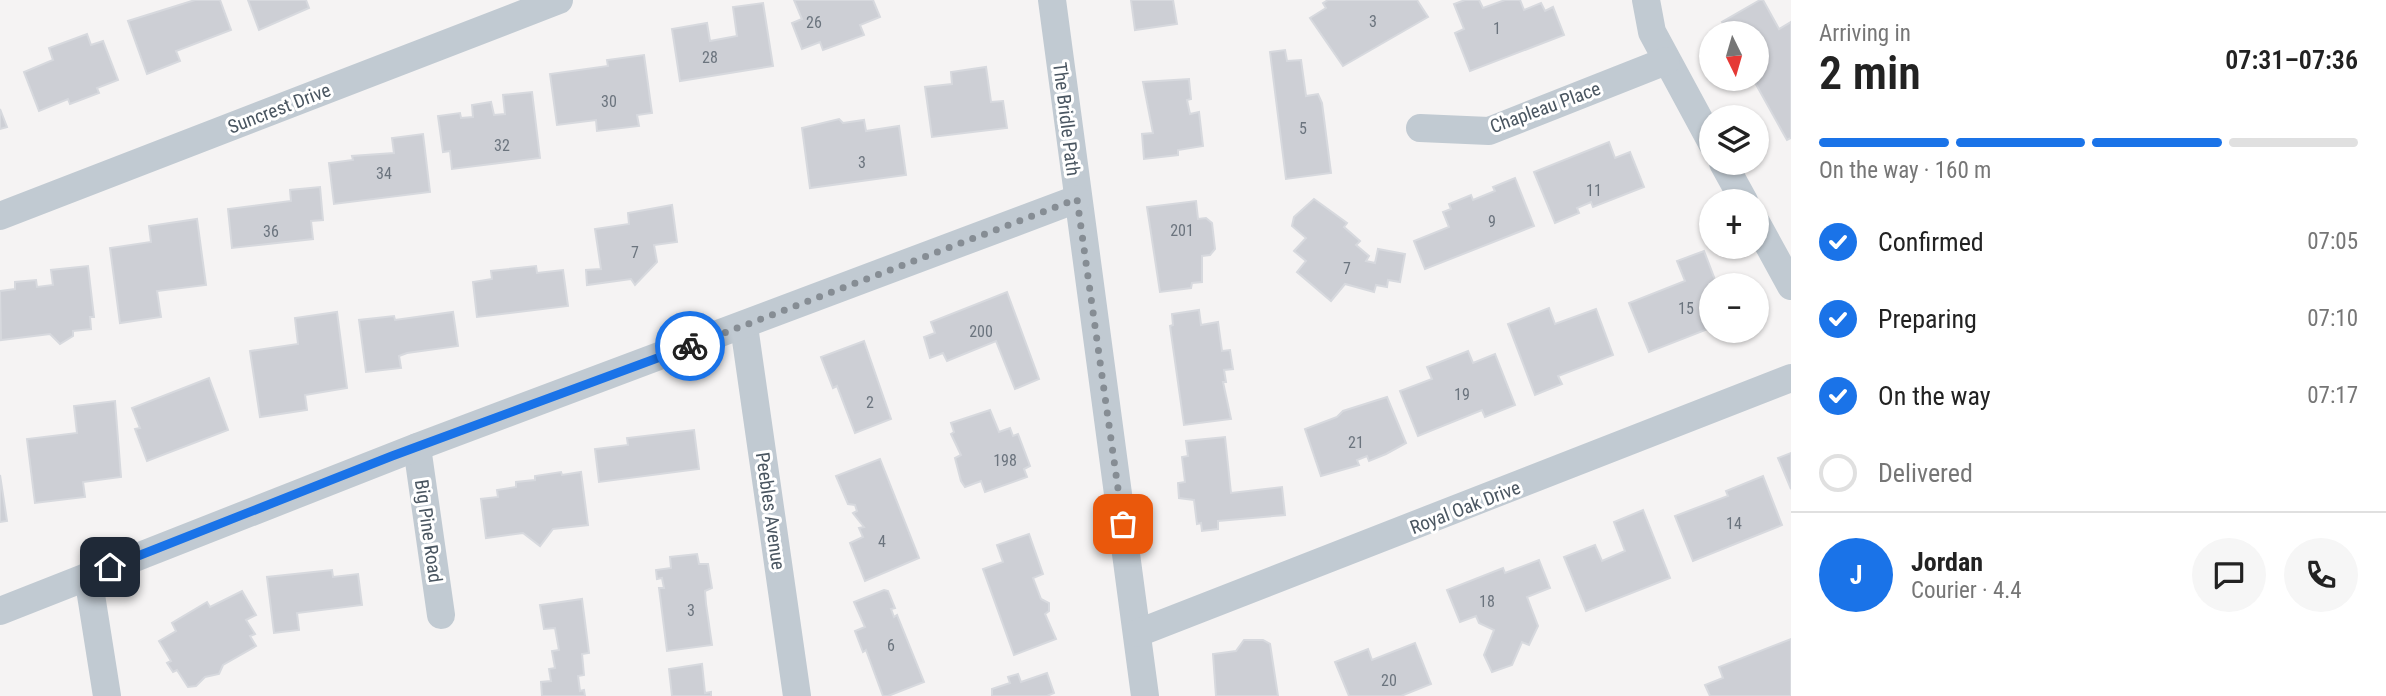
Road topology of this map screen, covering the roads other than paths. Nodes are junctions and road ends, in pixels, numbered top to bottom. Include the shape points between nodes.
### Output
1 (559, 0) edge
2 (1052, 0) edge
3 (1646, 0) edge
4 (1666, 61) junction
5 (1699, 120) edge
6 (1420, 128) dead end
7 (1077, 199) junction
8 (0, 216) edge
9 (1769, 247) edge
10 (1791, 286) edge
11 (744, 326) junction
12 (1791, 378) edge
13 (416, 447) junction
14 (88, 576) junction
15 (0, 611) edge
16 (441, 615) dead end
17 (1138, 633) junction
18 (107, 696) edge
19 (797, 696) edge
20 (1145, 696) edge

1 - 8 street, Suncrest Drive
2 - 7 street, The Bridle Path
3 - 4 street via 1652,32
4 - 5 street
4 - 6 street, Chapleau Place via 1489,131
7 - 11 street
7 - 17 street, The Bridle Path
9 - 10 street
11 - 13 street
11 - 19 street, Peebles Avenue
12 - 17 street, Royal Oak Drive
13 - 14 street
13 - 16 street, Big Pine Road
14 - 15 street
14 - 18 street
17 - 20 street, The Bridle Path

